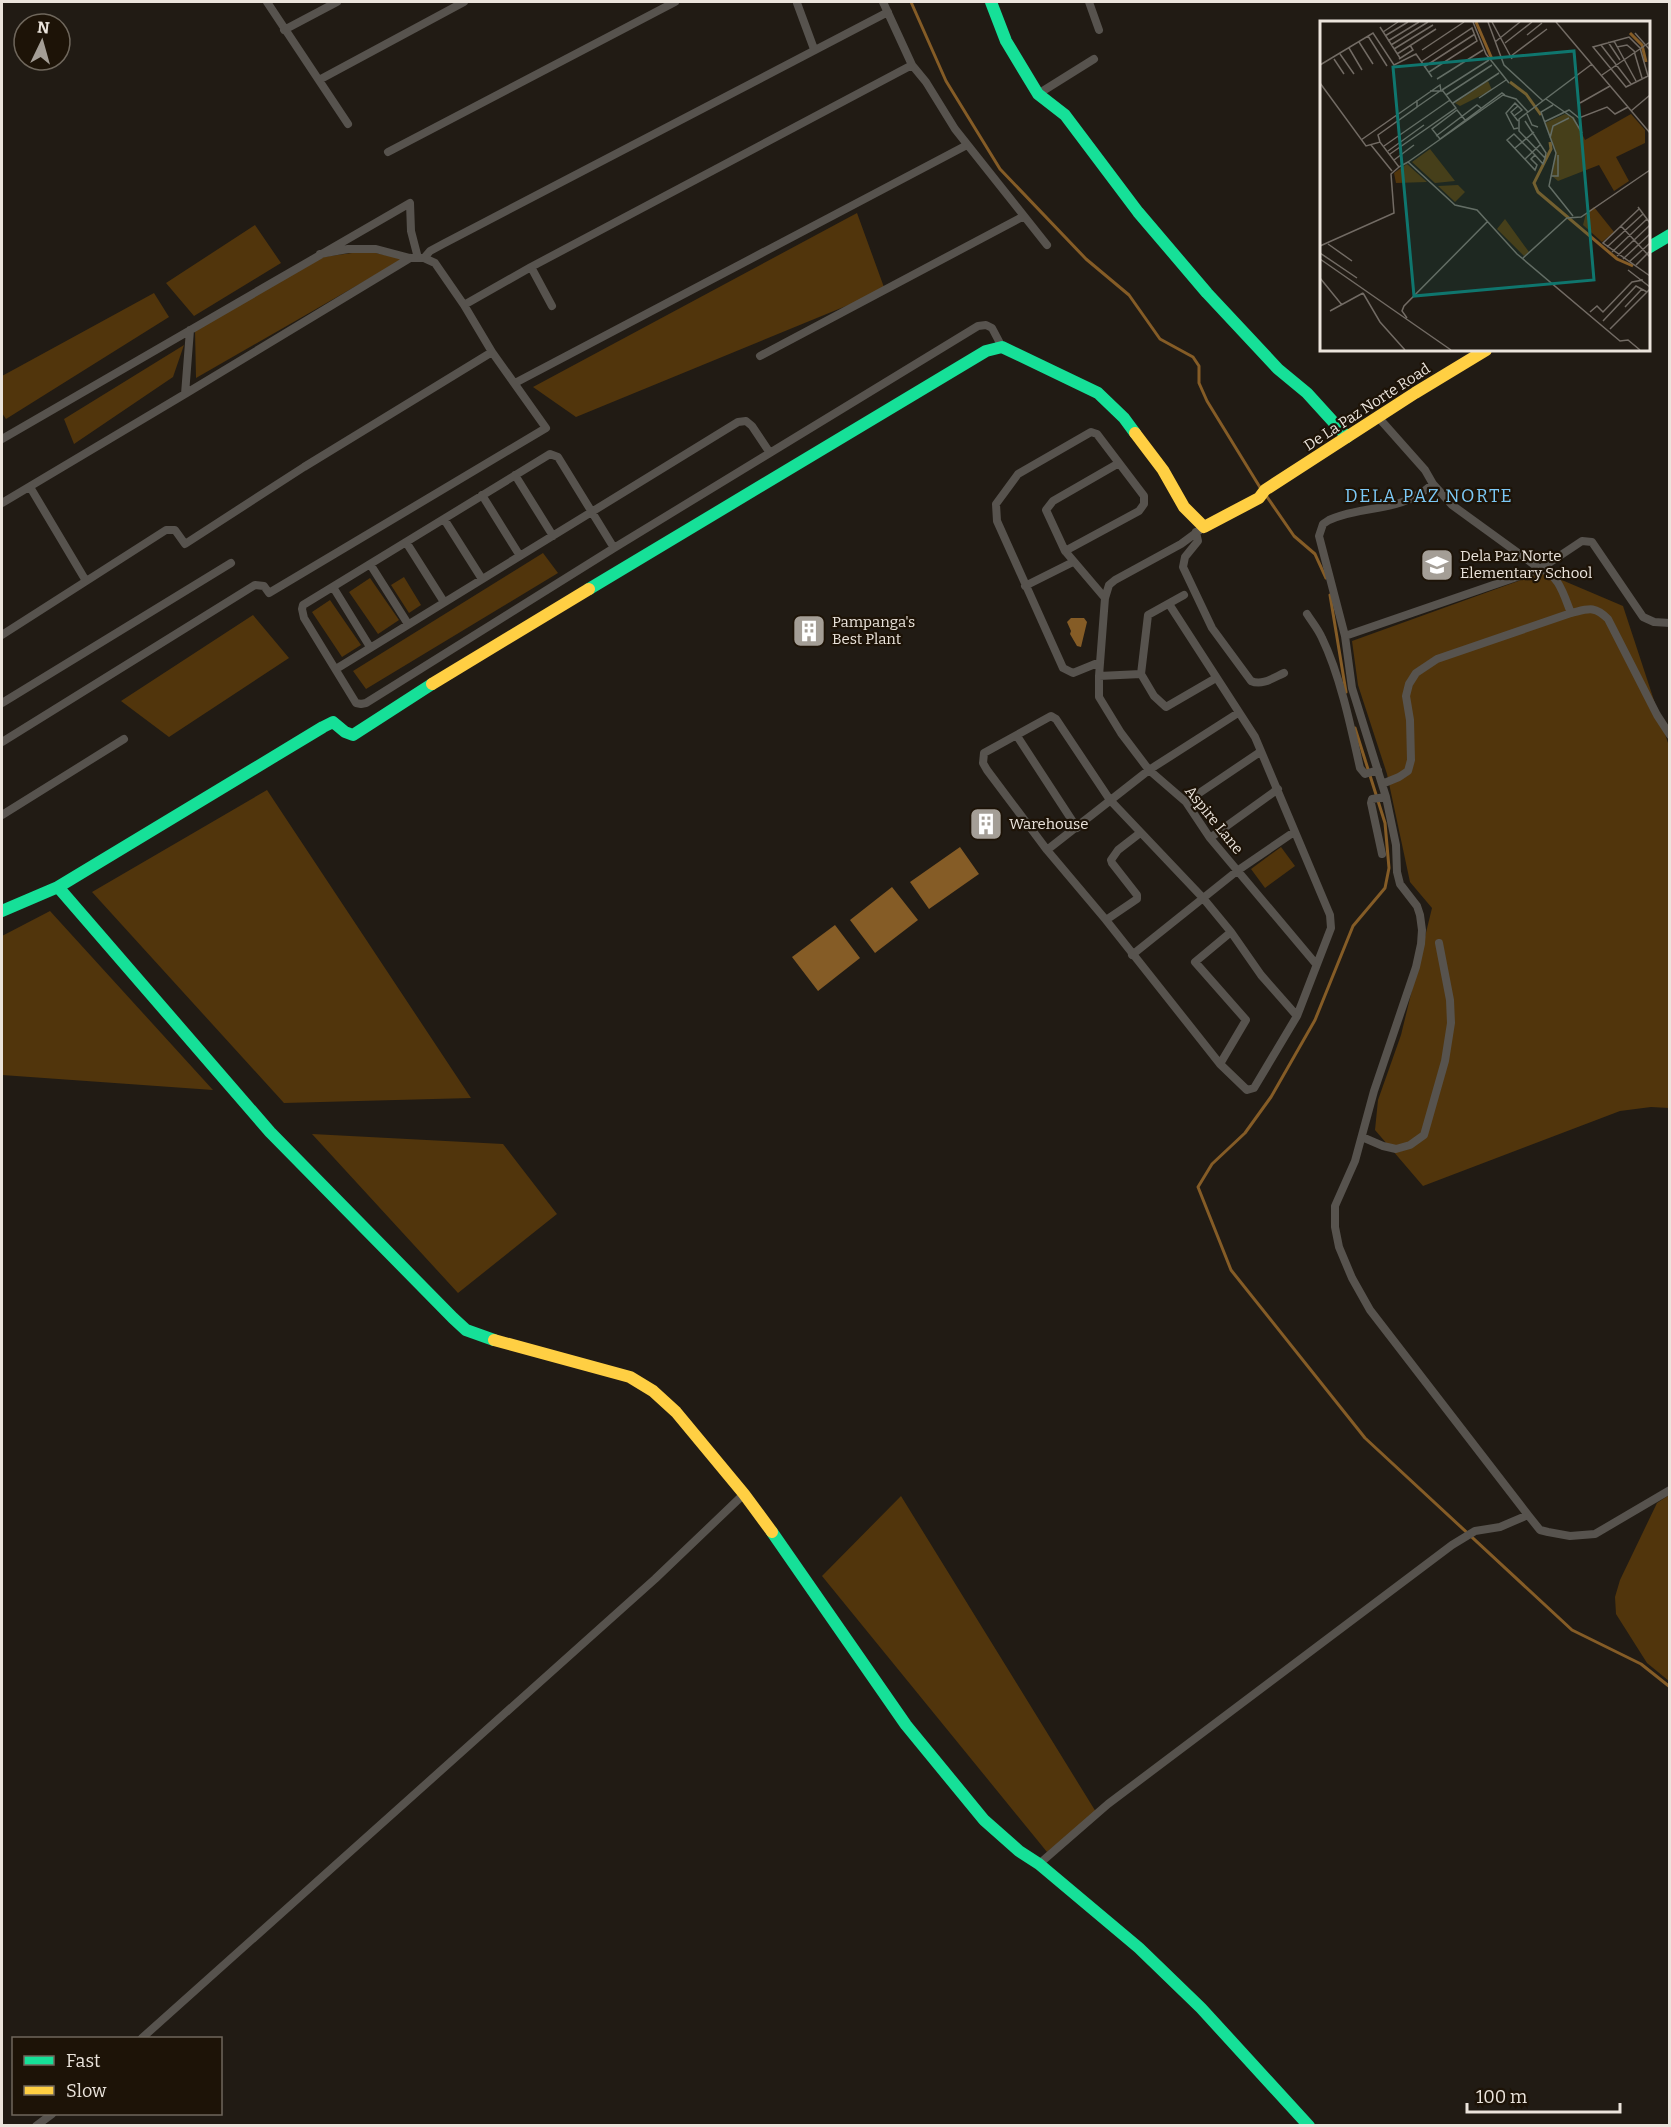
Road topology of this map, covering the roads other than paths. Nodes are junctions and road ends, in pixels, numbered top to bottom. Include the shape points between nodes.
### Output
1 (267, 2) edge
2 (337, 2) edge
3 (464, 2) edge
4 (675, 2) edge
5 (883, 2) edge
6 (991, 2) edge
7 (1089, 2) edge
8 (797, 3) edge
9 (888, 12) junction
10 (284, 30) junction
11 (1099, 30) dead end
12 (814, 49) junction
13 (1094, 59) dead end
14 (912, 65) junction
15 (319, 80) junction
16 (1038, 94) junction
17 (348, 124) dead end
18 (967, 145) junction
19 (388, 152) dead end
20 (1024, 216) junction
21 (1670, 235) edge
22 (1047, 245) dead end
23 (1650, 247) edge
24 (320, 254) junction
25 (417, 258) junction
26 (531, 267) junction
27 (464, 305) junction
28 (552, 306) dead end
29 (190, 330) junction
30 (1002, 347) junction
31 (1484, 351) edge
32 (492, 352) junction
33 (760, 356) dead end
34 (515, 383) junction
35 (185, 394) junction
36 (1378, 417) junction
37 (1347, 437) junction
38 (2, 439) edge
39 (770, 453) junction
40 (1119, 463) junction
41 (515, 475) junction
42 (1433, 484) junction
43 (30, 487) junction
44 (482, 495) junction
45 (2, 504) edge
46 (591, 512) junction
47 (444, 519) junction
48 (1200, 530) junction
49 (553, 536) junction
50 (406, 542) junction
51 (614, 548) junction
52 (1065, 551) junction
53 (520, 556) junction
54 (1073, 562) junction
55 (231, 563) dead end
56 (370, 564) junction
57 (1540, 569) junction
58 (482, 579) junction
59 (86, 581) junction
60 (1025, 586) junction
61 (333, 587) junction
62 (1184, 595) dead end
63 (1105, 598) junction
64 (444, 602) junction
65 (1169, 604) junction
66 (1571, 613) junction
67 (1307, 614) dead end
68 (1670, 623) edge
69 (408, 624) junction
70 (2, 635) edge
71 (1345, 636) junction
72 (370, 647) junction
73 (1100, 662) junction
74 (336, 669) junction
75 (1284, 673) dead end
76 (1141, 674) junction
77 (1098, 676) junction
78 (1216, 678) junction
79 (2, 703) edge
80 (1238, 713) junction
81 (1670, 735) edge
82 (1017, 736) junction
83 (124, 739) dead end
84 (2, 742) edge
85 (1260, 752) junction
86 (1149, 770) junction
87 (1372, 772) junction
88 (1382, 784) junction
89 (1278, 789) junction
90 (1381, 797) junction
91 (1110, 800) junction
92 (1186, 802) junction
93 (2, 815) edge
94 (1077, 828) junction
95 (1294, 832) junction
96 (1140, 833) junction
97 (1385, 833) junction
98 (1210, 838) junction
99 (1047, 850) junction
100 (1382, 854) dead end
101 (1237, 871) junction
102 (58, 886) junction
103 (1203, 898) junction
104 (2, 911) edge
105 (1106, 920) junction
106 (1231, 932) junction
107 (1439, 943) dead end
108 (1132, 955) junction
109 (1316, 964) junction
110 (1297, 1016) junction
111 (1220, 1064) junction
112 (1362, 1137) junction
113 (1670, 1490) edge
114 (744, 1494) junction
115 (1528, 1515) junction
116 (1038, 1864) junction
117 (143, 2037) edge
118 (51, 2115) edge
119 (36, 2126) edge
120 (1309, 2126) edge

1 - 10 street
2 - 10 street
3 - 15 street
4 - 19 street
5 - 9 street
6 - 16 street via 1006,41
7 - 11 street
8 - 12 street
9 - 12 street
9 - 14 street
10 - 15 street
12 - 25 street
13 - 16 street
14 - 18 street
14 - 26 street
15 - 17 street
16 - 37 street via 1065,115 1138,212 1207,293
18 - 20 street
18 - 34 street
20 - 22 street
20 - 33 street
21 - 23 street
24 - 25 street via 376,249
24 - 25 street via 410,203
24 - 29 street
25 - 27 street via 435,263
25 - 35 street
26 - 27 street
26 - 28 street
27 - 32 street
29 - 35 street
29 - 38 street
30 - 39 street via 992,328 978,326
30 - 48 street via 1098,393 1124,418 1163,470
30 - 102 street via 986,351 753,490 353,735 333,722 323,727
31 - 36 street, De La Paz Norte Road
32 - 34 street
32 - 59 street via 185,544 169,529
34 - 84 street via 546,428 269,593 264,586 255,585
35 - 43 street
36 - 37 street, De La Paz Norte Road
36 - 42 street
37 - 48 street, De La Paz Norte Road
39 - 46 street via 752,426 746,421 738,422
39 - 51 street
40 - 52 street via 1053,501 1046,510
40 - 52 street via 1144,496 1144,504 1139,511
40 - 60 street via 1097,434 1090,432 1018,474 996,504 997,521
41 - 44 street
41 - 46 street via 550,454 558,457
41 - 49 street
42 - 57 street via 1452,505
42 - 71 street via 1401,504 1335,518 1323,525 1319,536
43 - 45 street
43 - 59 street
44 - 47 street
44 - 53 street
46 - 49 street
46 - 51 street
47 - 50 street
47 - 58 street
48 - 63 street via 1115,580
48 - 75 street via 1183,567 1212,628 1251,681 1263,682
49 - 53 street
50 - 56 street
50 - 64 street
51 - 74 street via 366,703 356,703
52 - 54 street
53 - 58 street
54 - 60 street
54 - 63 street
55 - 79 street
56 - 61 street
56 - 69 street
57 - 66 street via 1555,579
57 - 68 street via 1582,541 1592,542 1643,617
57 - 71 street
58 - 64 street
59 - 70 street
60 - 73 street via 1063,668 1073,673
61 - 72 street
61 - 74 street via 302,609
62 - 65 street
63 - 73 street, Aspire Lane
64 - 69 street
65 - 76 street via 1148,615
65 - 78 street
66 - 81 street via 1591,608 1608,619
66 - 88 street via 1437,659 1416,673 1406,696 1410,720 1408,771
67 - 87 street via 1322,638 1346,706 1360,768
69 - 72 street
71 - 87 street via 1352,688
72 - 74 street
73 - 77 street, Aspire Lane
76 - 77 street
76 - 78 street via 1166,707
77 - 86 street, Aspire Lane via 1099,697
78 - 80 street
80 - 85 street via 1255,736
80 - 86 street
82 - 91 street via 1051,716 1056,719
82 - 94 street
82 - 99 street via 984,753 983,763
83 - 93 street
85 - 89 street
85 - 92 street
86 - 91 street
86 - 92 street, Aspire Lane
87 - 88 street
88 - 90 street
89 - 95 street
89 - 98 street
90 - 97 street
90 - 97 street via 1372,799 1371,806
91 - 94 street
91 - 96 street
92 - 98 street, Aspire Lane
94 - 99 street
95 - 101 street
95 - 109 street via 1330,915
96 - 103 street
96 - 105 street via 1111,860 1137,899
97 - 100 street
97 - 112 street via 1400,884 1420,915 1421,944
98 - 101 street, Aspire Lane
99 - 105 street
101 - 103 street
101 - 109 street, Aspire Lane
102 - 104 street
102 - 114 street via 270,1132 466,1330 630,1377 676,1412
103 - 106 street
103 - 108 street
105 - 108 street
106 - 110 street
106 - 111 street via 1195,962 1246,1020
107 - 112 street via 1451,1023 1445,1061 1424,1135 1417,1142 1396,1149
108 - 111 street
109 - 110 street
110 - 111 street via 1251,1090 1241,1086
112 - 115 street via 1335,1206 1339,1247 1352,1278 1370,1310
113 - 115 street via 1595,1534 1570,1536 1540,1530
114 - 116 street via 906,1725 984,1820
114 - 117 street via 655,1579
115 - 116 street via 1500,1527 1475,1531 1452,1545 1108,1804
116 - 120 street via 1139,1948 1201,2008
118 - 119 street

